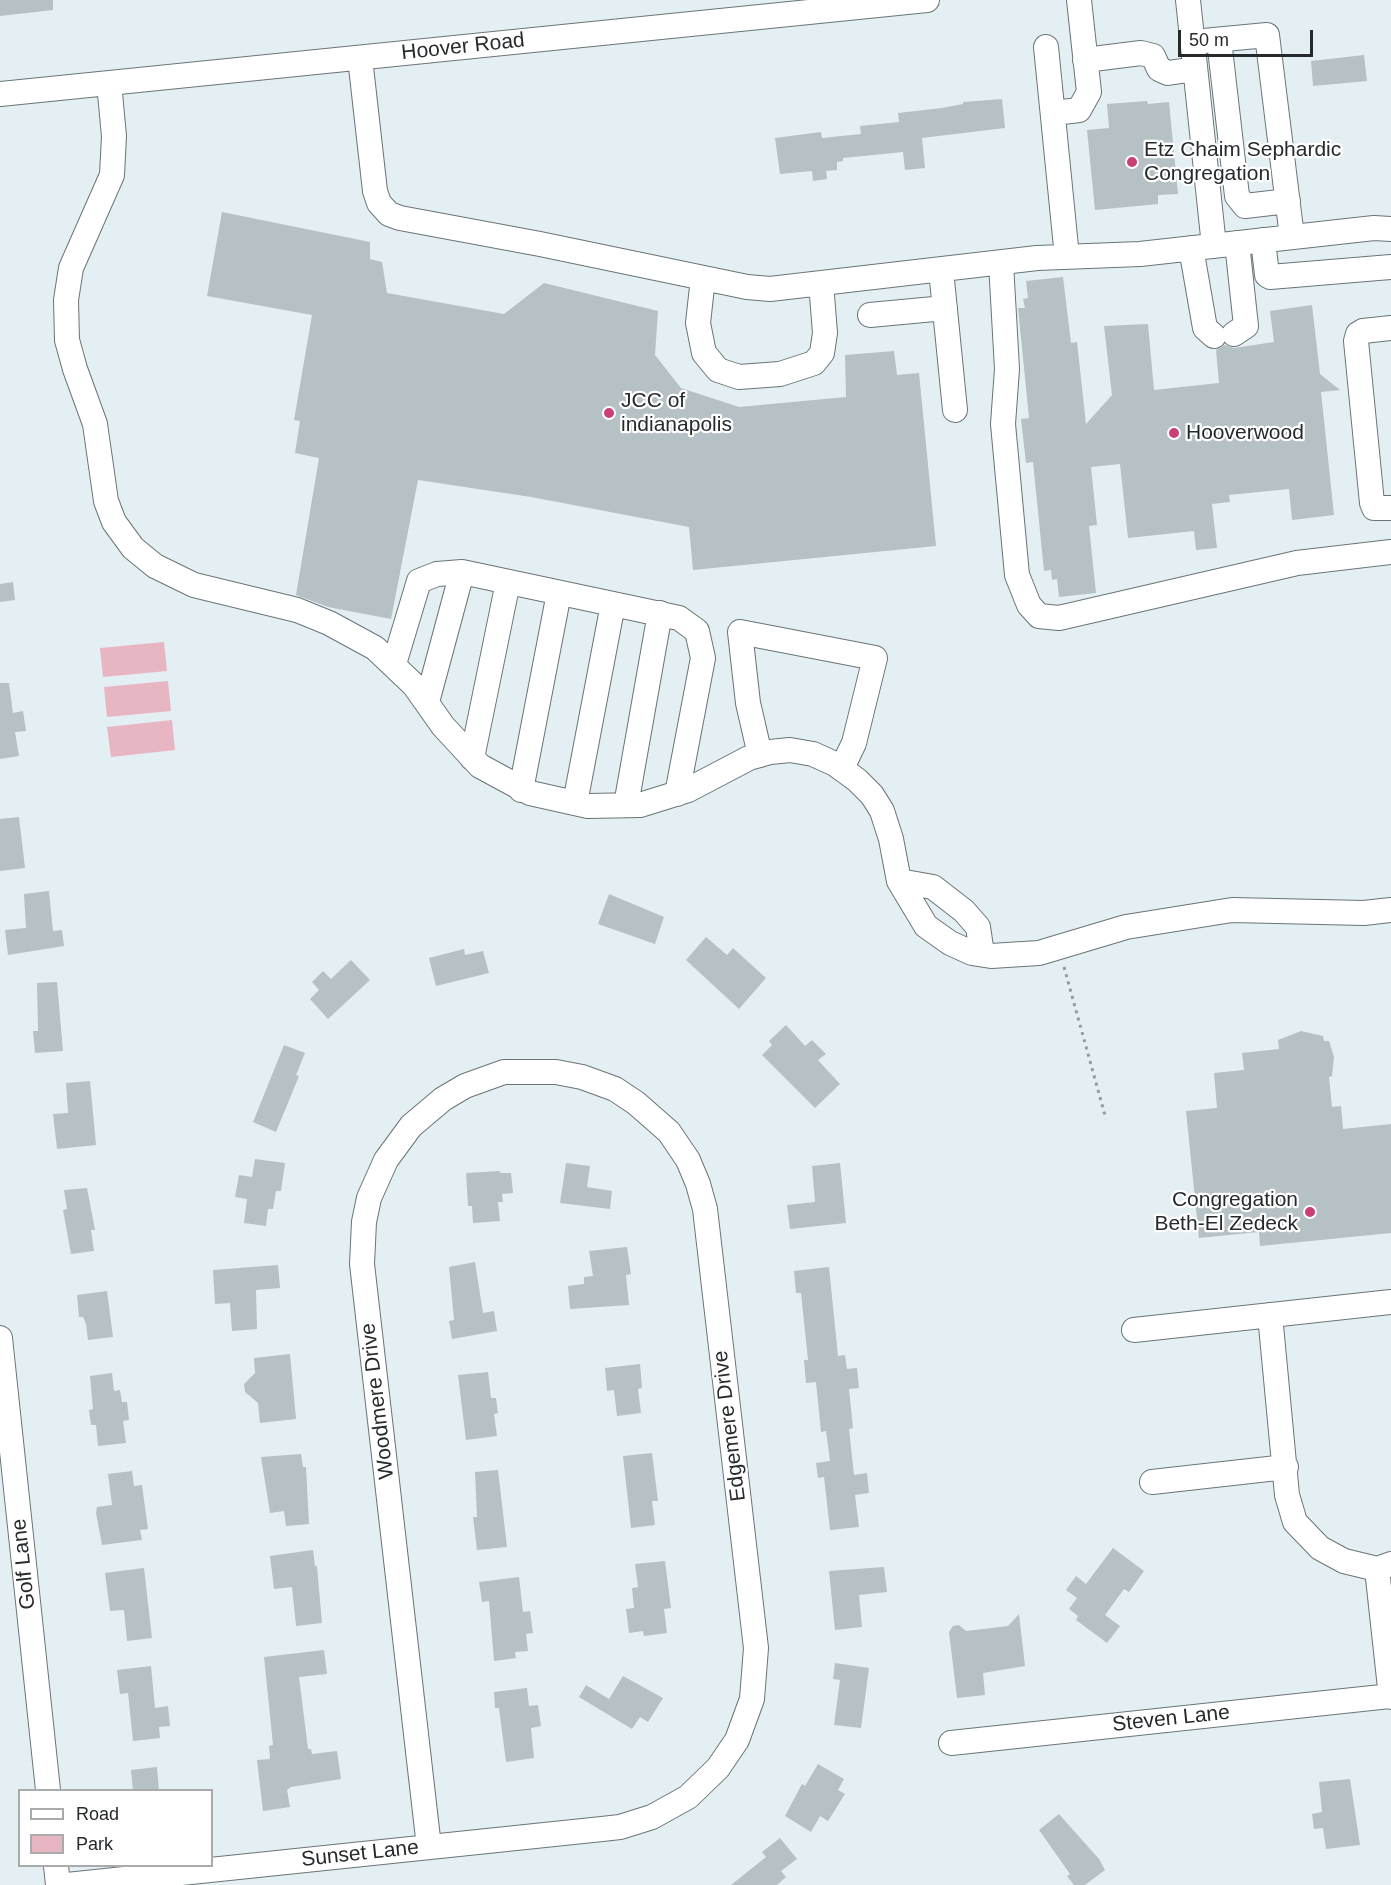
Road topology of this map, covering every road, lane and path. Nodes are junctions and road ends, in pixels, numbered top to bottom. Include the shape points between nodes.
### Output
1 (927, 0) edge
2 (1079, 0) edge
3 (1188, 0) edge
4 (1219, 40) junction
5 (1193, 42) junction
6 (1046, 47) dead end
7 (360, 58) junction
8 (1085, 60) junction
9 (1196, 69) junction
10 (109, 83) junction
11 (0, 94) edge
12 (1054, 113) junction
13 (1288, 201) junction
14 (1391, 229) edge
15 (1292, 237) junction
16 (1263, 240) junction
17 (1214, 246) junction
18 (1067, 257) junction
19 (1001, 263) junction
20 (1391, 267) edge
21 (941, 270) junction
22 (703, 278) junction
23 (821, 283) junction
24 (945, 308) junction
25 (870, 315) dead end
26 (1391, 328) edge
27 (955, 410) dead end
28 (1391, 508) edge
29 (1391, 552) edge
30 (462, 572) junction
31 (508, 582) junction
32 (560, 593) junction
33 (613, 604) junction
34 (660, 613) junction
35 (394, 664) junction
36 (427, 702) junction
37 (760, 755) junction
38 (472, 758) junction
39 (842, 768) junction
40 (521, 789) junction
41 (677, 794) junction
42 (575, 803) junction
43 (626, 805) junction
44 (899, 881) junction
45 (1391, 910) edge
46 (1058, 948) junction
47 (982, 954) junction
48 (556, 1072) joint
49 (1106, 1119) dead end
50 (1391, 1302) edge
51 (1269, 1315) junction
52 (1134, 1330) dead end
53 (0, 1338) edge
54 (1286, 1467) junction
55 (1152, 1482) dead end
56 (1384, 1566) edge
57 (1391, 1696) edge
58 (951, 1743) dead end
59 (48, 1789) edge
60 (652, 1817) joint
61 (429, 1848) junction
62 (56, 1867) edge
63 (279, 1874) edge
64 (58, 1885) edge
65 (67, 1885) edge

1 - 7 street, Hoover Road
2 - 8 street
3 - 5 street
4 - 5 street
4 - 13 street via 1237,196 1245,206
4 - 13 street via 1267,35
5 - 9 street
6 - 12 street
7 - 10 street, Hoover Road
7 - 22 street via 379,203 389,214
8 - 9 street via 1141,53 1153,56 1159,69 1168,73
8 - 12 street via 1089,92 1086,99 1079,110
9 - 17 street
10 - 11 street, Hoover Road
10 - 35 street via 114,136 112,175 76,252 67,284 65,316 75,369 95,424 106,501 114,522 133,548 174,578 297,610 355,636
12 - 18 street
13 - 15 street
14 - 15 street
15 - 16 street
16 - 17 street
16 - 20 street via 1270,277
17 - 17 street via 1246,326 1224,335 1205,328
17 - 18 street
18 - 19 street
19 - 21 street
19 - 29 street via 1007,369 1003,424 1017,575 1029,605 1040,616 1059,618 1297,563
21 - 23 street
21 - 24 street
22 - 23 street via 770,289
22 - 23 street via 698,314 704,353 718,370 739,377 780,374 814,363 822,353 825,333
24 - 25 street
24 - 27 street
26 - 28 street via 1363,332 1356,341 1372,503 1374,508
30 - 31 street
30 - 35 street via 437,574 418,581
30 - 36 street
31 - 32 street
31 - 38 street
32 - 33 street
32 - 40 street
33 - 34 street
33 - 42 street
34 - 41 street via 679,618 697,631 703,657
34 - 43 street
35 - 36 street
36 - 38 street via 442,726
37 - 39 street via 790,750 813,754
37 - 39 street via 748,703 740,632 875,658 854,743
37 - 41 street
38 - 40 street
39 - 44 street via 872,795 882,812
40 - 42 street
41 - 43 street
42 - 43 street
44 - 47 street via 926,926 950,943
44 - 47 street via 933,887 964,911 978,927
45 - 46 street via 1364,913 1232,909 1126,927
46 - 47 street via 1015,955
46 - 49 path
48 - 60 street, Edgemere Drive via 615,1089 657,1119 688,1160 705,1209 757,1665 752,1699 737,1740 718,1768 688,1797
48 - 61 street, Woodmere Drive via 504,1072 443,1099 411,1126 386,1160 363,1222 362,1264
50 - 51 street
51 - 52 street
51 - 54 street
53 - 59 street, Golf Lane
54 - 55 street
54 - 56 street via 1287,1495 1295,1522 1320,1548 1344,1561
56 - 57 street via 1383,1636
57 - 58 street, Steven Lane
60 - 61 street, Sunset Lane via 602,1829
61 - 63 street, Sunset Lane
62 - 64 street
63 - 65 street, Sunset Lane

